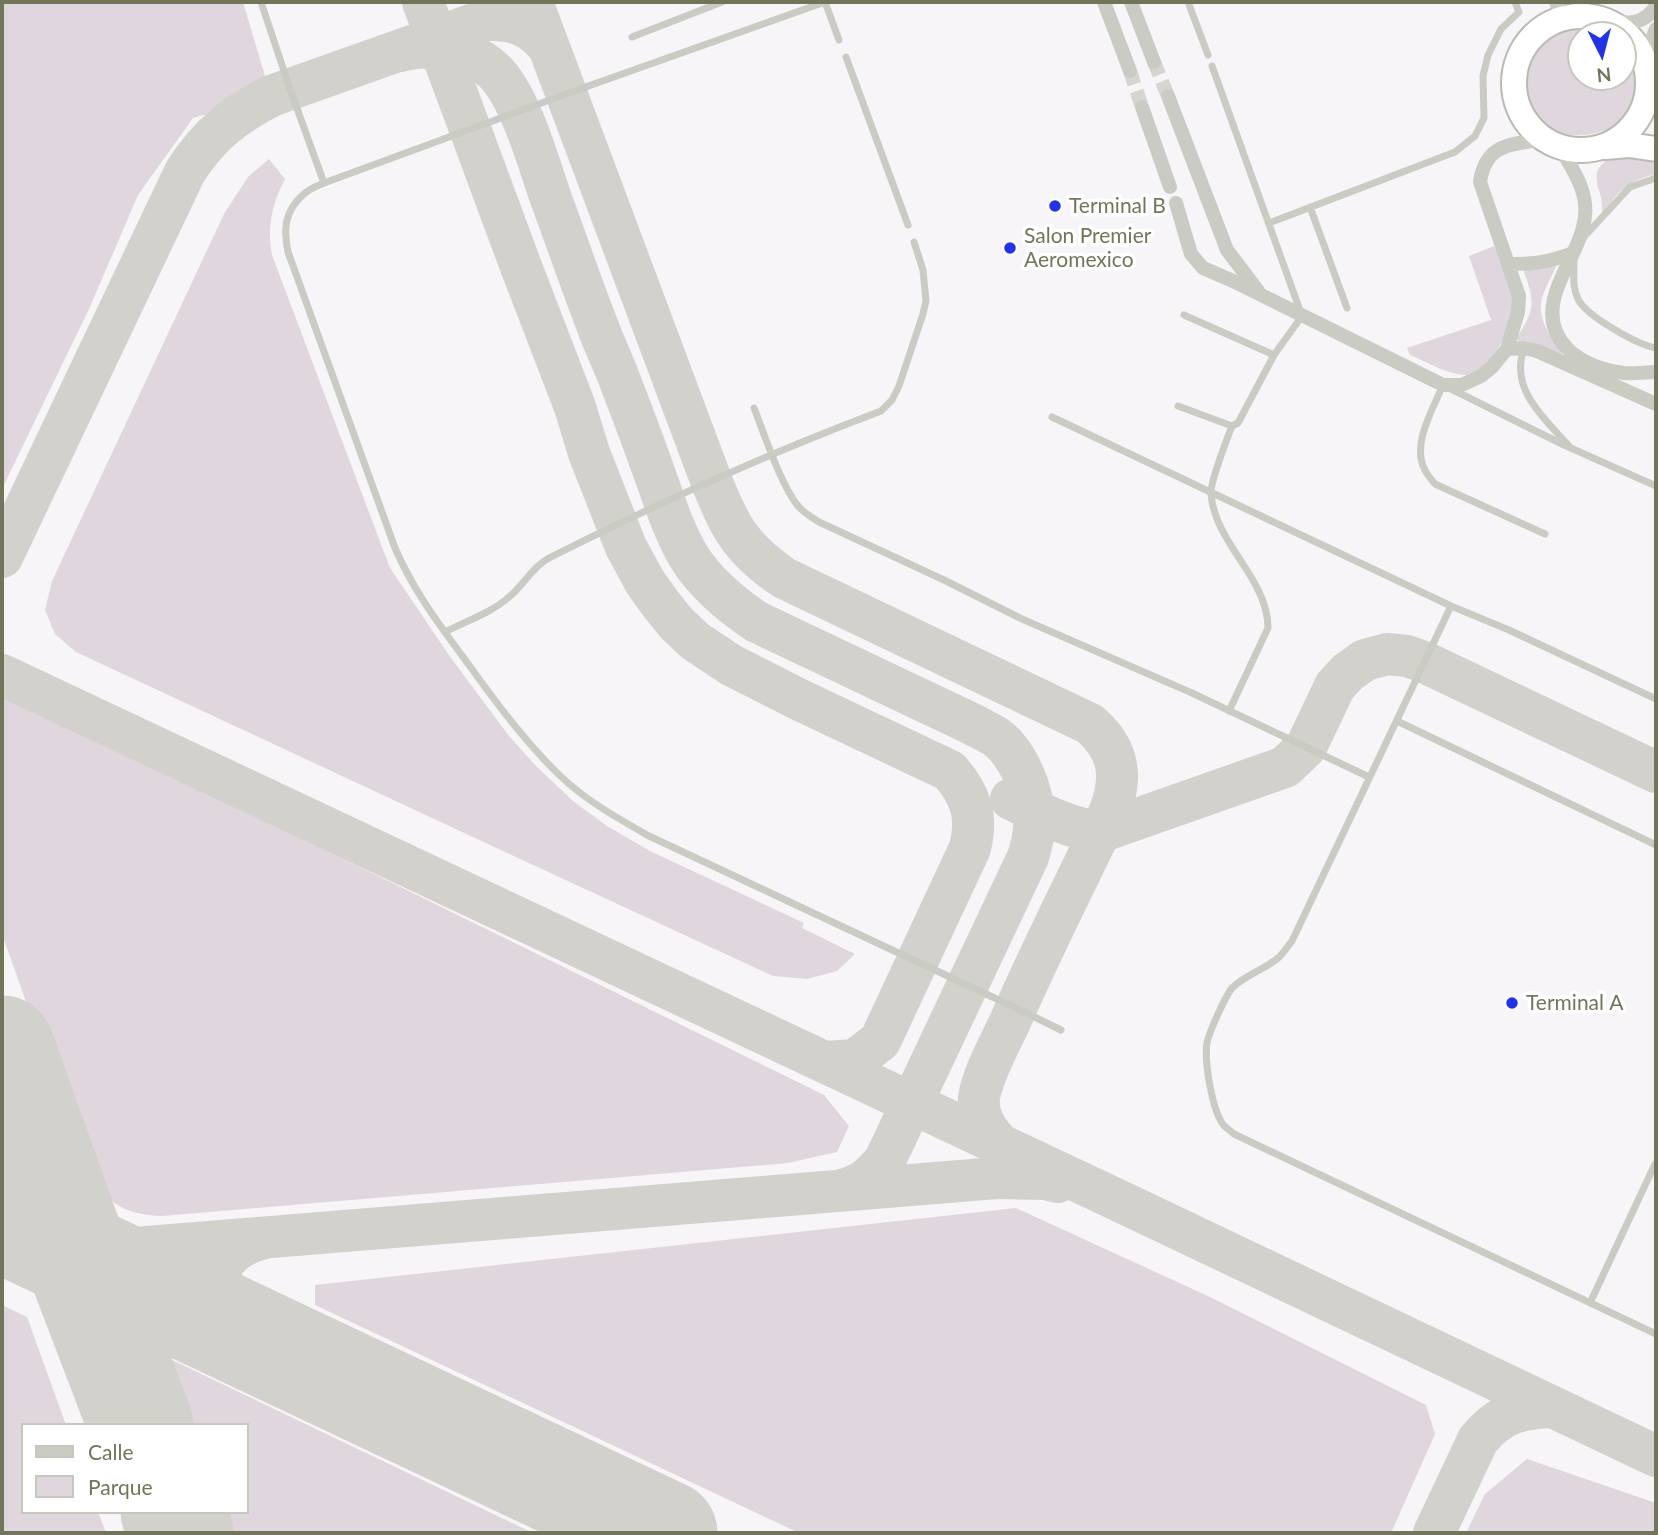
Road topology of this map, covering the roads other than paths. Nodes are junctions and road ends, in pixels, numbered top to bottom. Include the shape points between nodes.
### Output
1 (261, 2) edge
2 (722, 2) edge
3 (825, 2) edge
4 (1104, 2) edge
5 (1131, 2) edge
6 (1188, 2) edge
7 (1515, 2) edge
8 (1656, 6) edge
9 (1559, 10) edge
10 (1596, 18) junction
11 (1656, 29) edge
12 (632, 37) dead end
13 (839, 40) dead end
14 (1208, 55) dead end
15 (846, 57) dead end
16 (1644, 58) junction
17 (1154, 62) tunnel mouth
18 (1212, 66) dead end
19 (1130, 71) tunnel mouth
20 (1168, 96) tunnel mouth
21 (1652, 99) edge
22 (1142, 107) tunnel mouth
23 (1552, 143) junction
24 (1604, 146) junction
25 (1656, 149) edge
26 (1656, 178) edge
27 (324, 183) junction
28 (1170, 187) dead end
29 (1176, 203) dead end
30 (1310, 207) junction
31 (1269, 223) junction
32 (908, 225) dead end
33 (914, 242) dead end
34 (1576, 247) junction
35 (1509, 264) junction
36 (1261, 295) junction
37 (1347, 308) dead end
38 (1184, 315) dead end
39 (1302, 316) junction
40 (1524, 348) junction
41 (1656, 348) edge
42 (1507, 349) junction
43 (1274, 355) junction
44 (1595, 367) junction
45 (1656, 372) edge
46 (1611, 383) junction
47 (1443, 385) junction
48 (1656, 404) edge
49 (1178, 406) dead end
50 (754, 408) dead end
51 (1052, 417) dead end
52 (1232, 426) junction
53 (1573, 449) junction
54 (772, 453) junction
55 (1656, 486) edge
56 (1210, 492) junction
57 (1545, 534) dead end
58 (1451, 606) junction
59 (445, 632) junction
60 (1656, 699) edge
61 (1229, 710) junction
62 (1396, 721) junction
63 (1369, 777) junction
64 (1656, 845) edge
65 (1061, 1030) dead end
66 (1655, 1164) edge
67 (1590, 1303) junction
68 (1656, 1334) edge

1 - 27 lane
2 - 12 lane
3 - 13 lane
3 - 27 lane
4 - 19 street
5 - 17 street
6 - 14 lane
7 - 30 lane via 1519,12 1501,29 1488,55 1483,76 1484,118 1475,136 1455,152
8 - 10 street via 1635,22
9 - 10 highway
9 - 23 highway via 1530,40 1514,79 1519,110 1531,128
10 - 16 highway via 1625,32
11 - 16 street
15 - 32 lane
16 - 21 highway
18 - 31 lane
20 - 36 street via 1227,250
21 - 24 highway via 1633,126
22 - 28 street
23 - 24 highway via 1577,150
23 - 34 street via 1584,196 1585,215
23 - 35 street via 1502,147 1482,170 1480,182
24 - 25 highway
26 - 34 lane via 1630,187
27 - 59 lane via 305,192 294,204 286,220 288,252 395,548
29 - 36 street via 1191,254 1203,268
30 - 31 lane
30 - 37 lane
31 - 39 lane
33 - 54 lane via 926,301 892,400 881,411
34 - 35 street via 1550,262
34 - 41 lane via 1574,288 1579,301 1592,316
34 - 44 street via 1551,311 1562,343
35 - 42 street via 1520,304
36 - 39 street
38 - 43 lane
39 - 43 lane
39 - 47 street
40 - 42 street
40 - 46 street
40 - 53 lane via 1519,367 1532,404
42 - 47 street via 1481,376 1462,385
43 - 52 lane via 1241,419
44 - 45 street
44 - 46 street
46 - 48 street
47 - 53 lane
47 - 57 lane via 1421,438 1424,470 1435,484
49 - 52 lane
50 - 54 lane
51 - 56 lane
52 - 56 lane
53 - 55 lane
54 - 59 lane via 549,558 502,604
54 - 61 lane via 794,502 819,522 1022,619
56 - 58 lane
56 - 61 lane via 1217,521 1264,600 1268,615 1268,628
58 - 60 lane
58 - 62 lane
59 - 65 lane via 531,744 568,783 610,813
61 - 63 lane
62 - 63 lane
62 - 64 lane
63 - 67 lane via 1292,941 1279,958 1231,989 1224,1001 1206,1056 1218,1115 1234,1134
66 - 67 lane
67 - 68 lane

